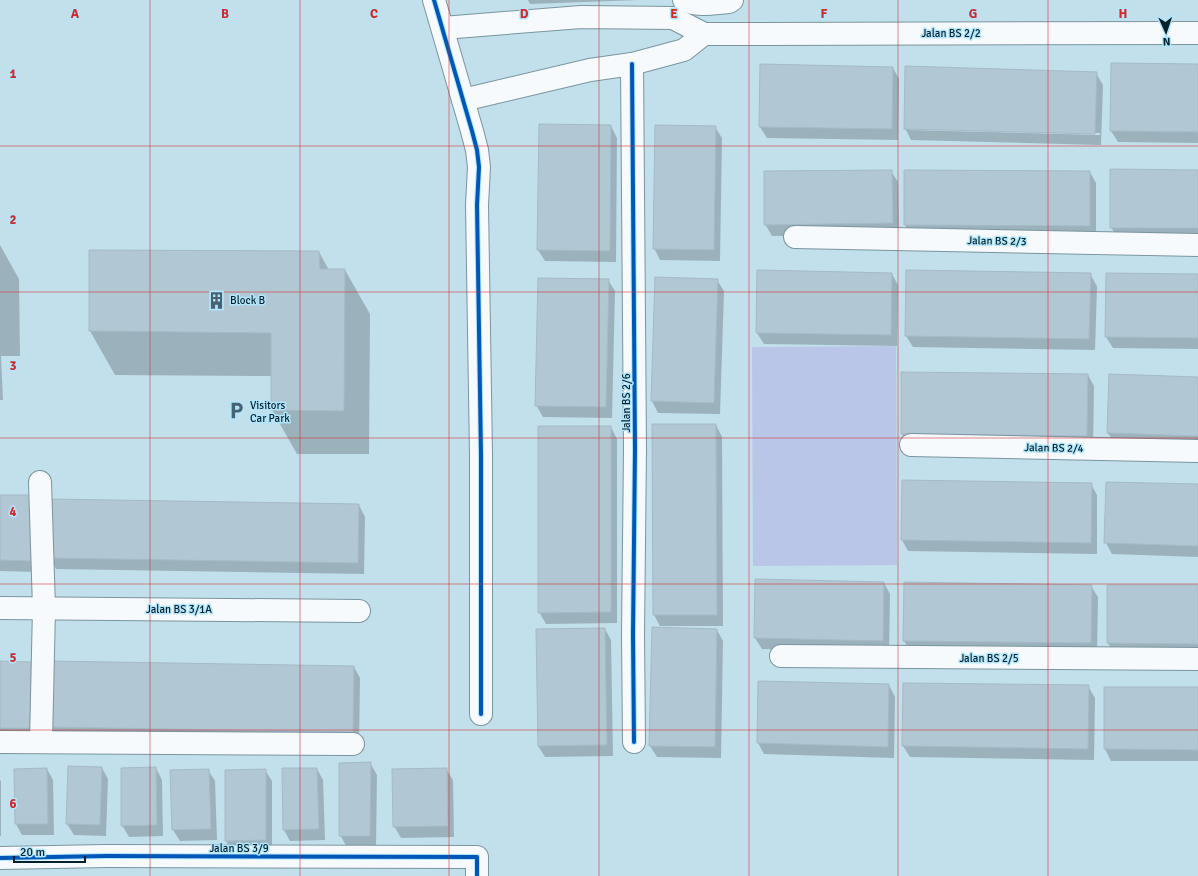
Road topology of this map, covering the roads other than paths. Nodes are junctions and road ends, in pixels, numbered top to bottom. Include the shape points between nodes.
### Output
1 (434, 0) edge
2 (684, 0) edge
3 (722, 2) edge
4 (443, 28) junction
5 (1198, 33) edge
6 (709, 34) junction
7 (632, 64) junction
8 (463, 100) junction
9 (795, 237) dead end
10 (1198, 244) edge
11 (911, 445) dead end
12 (1198, 451) edge
13 (40, 482) dead end
14 (0, 608) edge
15 (44, 608) junction
16 (359, 611) dead end
17 (781, 656) dead end
18 (1198, 659) edge
19 (481, 714) dead end
20 (0, 742) edge
21 (41, 742) junction
22 (634, 742) dead end
23 (353, 744) dead end
24 (0, 858) edge
25 (51, 867) edge
26 (477, 867) edge

1 - 4 street
2 - 3 street via 689,3
3 - 6 street
4 - 6 street via 581,17 673,18
4 - 8 street
5 - 6 street, Jalan BS 2/2
6 - 7 street via 684,50
7 - 8 street via 590,70
7 - 22 street, Jalan BS 2/6 via 636,449
8 - 19 street via 477,150 479,167 477,205 481,455
9 - 10 street, Jalan BS 2/3
11 - 12 street, Jalan BS 2/4
13 - 15 street
14 - 15 street, Jalan BS 3/1A
15 - 16 street, Jalan BS 3/1A
15 - 21 street
17 - 18 street, Jalan BS 2/5
20 - 21 street
21 - 23 street
24 - 25 street, Jalan BS 3/9
25 - 26 street, Jalan BS 3/9 via 106,856

